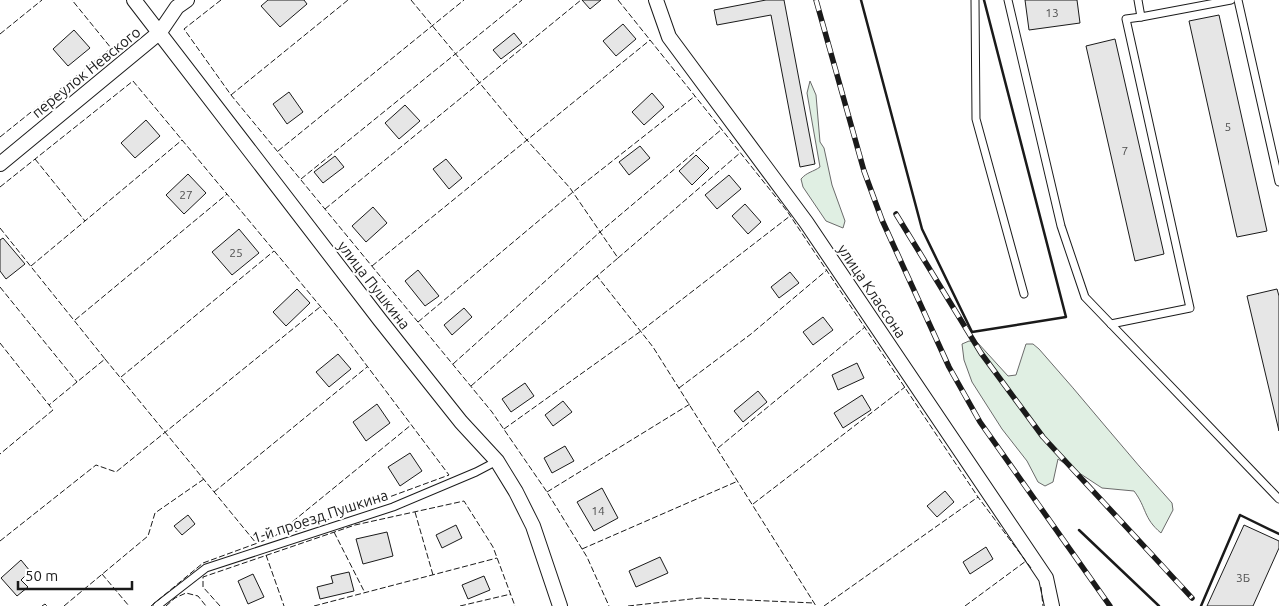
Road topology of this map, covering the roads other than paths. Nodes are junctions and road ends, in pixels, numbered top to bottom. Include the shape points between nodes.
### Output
1 (134, 0) edge
2 (186, 0) edge
3 (656, 0) edge
4 (975, 0) edge
5 (1008, 0) edge
6 (1138, 0) edge
7 (1232, 0) edge
8 (1238, 0) edge
9 (1141, 17) junction
10 (160, 32) junction
11 (0, 164) edge
12 (1277, 166) edge
13 (1279, 182) edge
14 (1024, 294) dead end
15 (1112, 324) junction
16 (496, 461) junction
17 (1279, 500) edge
18 (157, 606) edge
19 (560, 606) edge
20 (1052, 606) edge

1 - 10 street, улица Пушкина
2 - 10 street, переулок Невского
3 - 20 street, улица Классона via 670,38 806,222 1046,578
4 - 14 lane via 976,119
5 - 15 lane via 1061,226 1085,297
6 - 9 lane
7 - 9 lane
8 - 12 lane
9 - 15 lane via 1126,19 1190,308
10 - 11 street, переулок Невского
10 - 16 street, улица Пушкина via 460,422
12 - 13 lane
15 - 17 lane
16 - 18 lane, 1-й проезд Пушкина via 393,507 206,568
16 - 19 street, улица Пушкина via 533,526

